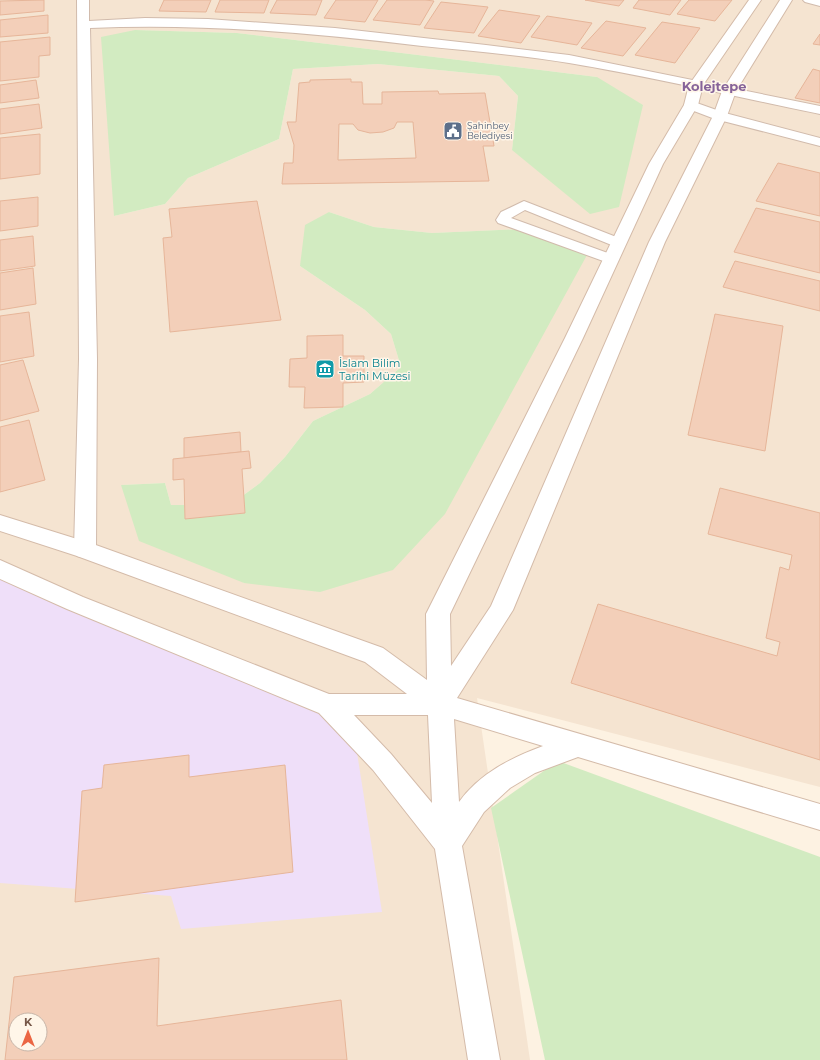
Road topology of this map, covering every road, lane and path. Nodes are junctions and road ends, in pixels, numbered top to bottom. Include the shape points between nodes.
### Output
1 (83, 0) edge
2 (755, 0) edge
3 (786, 0) edge
4 (809, 0) edge
5 (820, 2) edge
6 (84, 25) junction
7 (696, 85) junction
8 (729, 91) junction
9 (691, 106) junction
10 (820, 110) edge
11 (720, 116) junction
12 (820, 142) edge
13 (619, 242) junction
14 (611, 259) junction
15 (0, 523) edge
16 (85, 550) junction
17 (0, 569) edge
18 (440, 704) junction
19 (328, 705) junction
20 (578, 745) junction
21 (820, 817) edge
22 (448, 844) junction
23 (484, 1060) edge

1 - 6 street
2 - 7 street
3 - 8 street
4 - 5 street
6 - 7 street via 145,22 335,32 569,60
6 - 16 street via 88,359
7 - 8 street
7 - 9 street
8 - 10 street
8 - 11 street
9 - 11 street
9 - 13 street via 656,164
11 - 12 street
11 - 18 street via 657,242 502,610
13 - 14 street
13 - 14 lane via 524,205 506,215 503,220
14 - 18 street via 438,614
15 - 16 street
16 - 18 street via 374,655
17 - 19 street via 75,603
18 - 19 street
18 - 20 street
18 - 22 street
19 - 22 street via 382,762
20 - 21 street
20 - 22 street via 529,762 505,776 479,798
22 - 23 street

